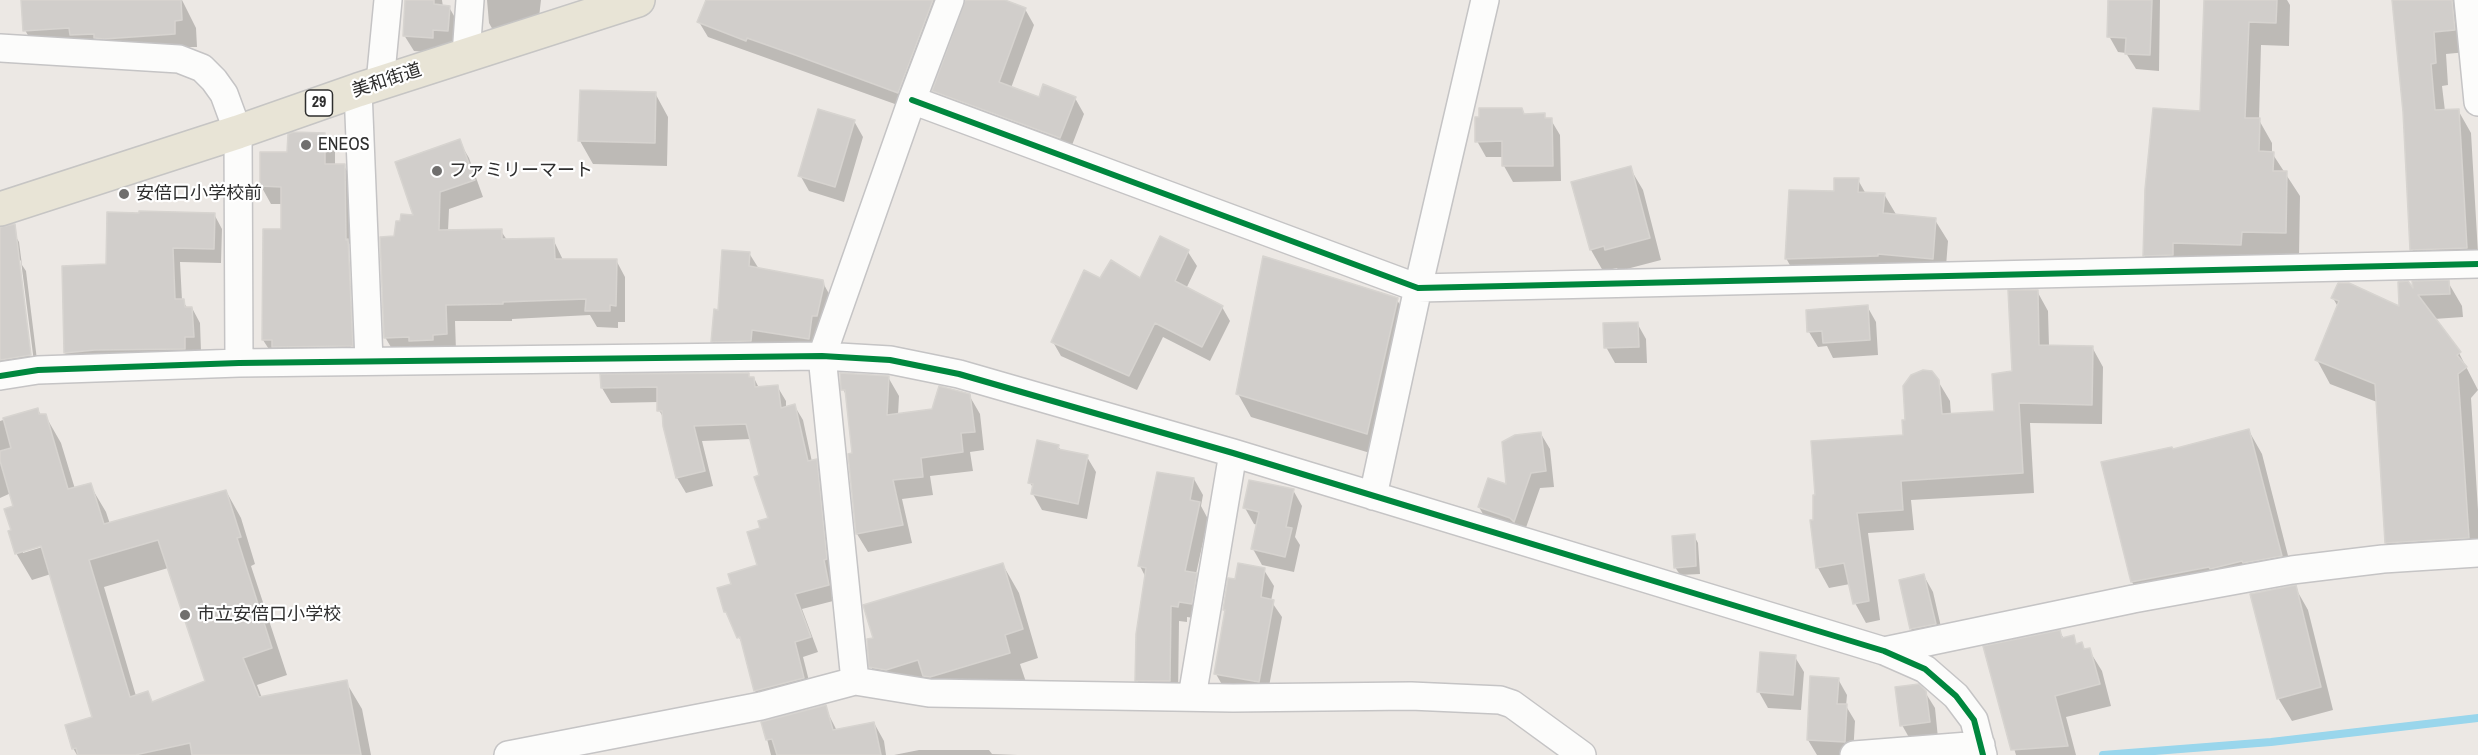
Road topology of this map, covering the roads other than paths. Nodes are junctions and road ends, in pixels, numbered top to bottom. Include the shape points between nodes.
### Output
1 (388, 0) edge
2 (470, 0) edge
3 (638, 0) edge
4 (950, 0) edge
5 (1485, 0) edge
6 (2468, 0) edge
7 (0, 48) edge
8 (466, 55) junction
9 (369, 87) junction
10 (912, 100) junction
11 (2478, 102) edge
12 (238, 132) junction
13 (0, 208) edge
14 (2478, 264) edge
15 (1419, 288) junction
16 (822, 356) junction
17 (369, 361) junction
18 (239, 363) junction
19 (0, 376) edge
20 (1233, 453) junction
21 (1373, 496) junction
22 (2478, 553) edge
23 (1884, 651) junction
24 (855, 681) junction
25 (1192, 697) junction
26 (598, 746) edge
27 (1982, 750) edge
28 (508, 755) edge
29 (1582, 755) edge
30 (1854, 755) edge

1 - 9 street
2 - 8 street
3 - 8 main road, 美和街道 / 29
4 - 10 street
5 - 15 street
6 - 11 street
7 - 12 street via 186,62 202,68 214,80 224,94
8 - 9 main road, 美和街道 / 29
9 - 12 main road, 美和街道 / 29
9 - 17 street
10 - 15 street
10 - 16 street
12 - 13 main road, 美和街道 / 29
12 - 18 street
14 - 15 street
15 - 21 street
16 - 17 street
16 - 20 street via 890,360 960,374
16 - 24 street
17 - 18 street
18 - 19 street via 38,370
20 - 21 street
20 - 25 street
21 - 23 street
22 - 23 street via 2292,570
23 - 27 street via 1925,669 1956,696 1974,720
24 - 25 street via 929,693
24 - 26 street
25 - 29 street via 1412,696 1500,700 1512,704
26 - 28 street
27 - 30 street

